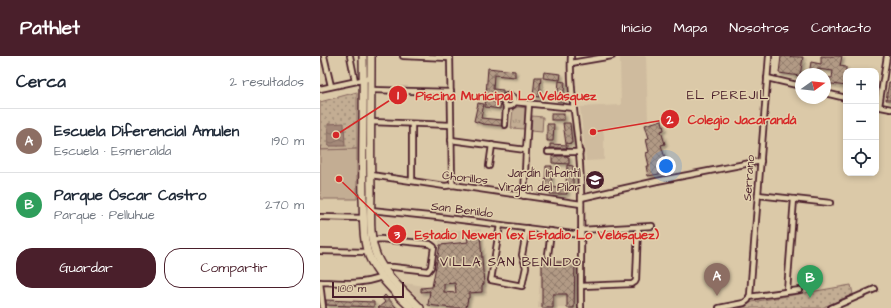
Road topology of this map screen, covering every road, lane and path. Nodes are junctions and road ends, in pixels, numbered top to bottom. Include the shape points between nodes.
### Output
1 (324, 56) edge
2 (350, 56) edge
3 (363, 56) edge
4 (371, 56) edge
5 (403, 56) edge
6 (571, 56) edge
7 (612, 56) edge
8 (768, 56) edge
9 (887, 56) edge
10 (450, 57) edge
11 (571, 64) junction
12 (767, 78) junction
13 (367, 79) junction
14 (355, 81) junction
15 (795, 85) edge
16 (330, 86) junction
17 (320, 89) edge
18 (371, 90) junction
19 (451, 92) junction
20 (831, 94) edge
21 (843, 97) edge
22 (496, 99) dead end
23 (503, 100) junction
24 (514, 102) junction
25 (529, 104) junction
26 (877, 104) edge
27 (506, 106) junction
28 (879, 106) edge
29 (574, 108) junction
30 (891, 109) edge
31 (371, 122) junction
32 (412, 124) junction
33 (451, 125) junction
34 (505, 125) dead end
35 (451, 140) junction
36 (492, 145) junction
37 (526, 150) junction
38 (548, 152) dead end
39 (580, 152) junction
40 (761, 161) junction
41 (489, 166) dead end
42 (371, 175) junction
43 (412, 181) junction
44 (453, 185) junction
45 (524, 196) junction
46 (758, 196) junction
47 (794, 199) junction
48 (581, 201) junction
49 (830, 203) dead end
50 (371, 210) junction
51 (320, 217) edge
52 (364, 218) junction
53 (500, 225) junction
54 (652, 226) dead end
55 (638, 227) junction
56 (527, 228) junction
57 (552, 231) junction
58 (581, 233) junction
59 (372, 240) junction
60 (320, 251) edge
61 (368, 252) junction
62 (548, 255) dead end
63 (383, 267) junction
64 (382, 277) junction
65 (320, 282) edge
66 (581, 286) junction
67 (875, 289) dead end
68 (800, 290) dead end
69 (787, 292) junction
70 (749, 299) junction
71 (735, 306) edge
72 (323, 308) edge
73 (411, 308) edge
74 (420, 308) edge
75 (581, 308) edge
76 (719, 308) edge
77 (831, 308) edge

1 - 16 street
2 - 14 street
3 - 13 main road
4 - 13 main road
5 - 10 street
6 - 11 street
7 - 11 street
8 - 12 street, Serrano
9 - 26 street
10 - 19 street
11 - 29 street
12 - 15 street
12 - 40 street, Serrano
13 - 14 street
13 - 18 main road
13 - 52 main road
14 - 16 street
16 - 17 street
18 - 19 street
18 - 31 main road
19 - 33 street
20 - 21 street
22 - 23 street
23 - 24 street via 510,96
23 - 27 street
24 - 25 street
24 - 27 street
25 - 29 street
25 - 37 street
27 - 34 street
28 - 30 street
29 - 39 street
31 - 32 street
31 - 42 main road
32 - 33 street
32 - 43 street
33 - 35 street
35 - 36 street
35 - 44 street
36 - 37 street
36 - 41 street
37 - 45 street
38 - 39 street
39 - 48 street
40 - 46 street, Serrano
40 - 48 street, Chorillos via 657,181
42 - 43 street, Chorillos
42 - 50 main road
43 - 44 street, Chorillos
44 - 45 street, Chorillos
45 - 48 street, Chorillos
46 - 47 street
46 - 70 street, Serrano
47 - 49 street
47 - 69 street
48 - 58 street
50 - 53 street, San Benildo
50 - 59 main road
51 - 52 street
52 - 61 main road
53 - 56 street, San Benildo
53 - 56 street via 491,280 522,286 526,267 522,255
54 - 55 street, San Benildo
55 - 58 street, San Benildo
55 - 66 street via 635,282
56 - 57 street, San Benildo
57 - 58 street, San Benildo
57 - 62 street
58 - 66 street
59 - 63 main road via 377,258
59 - 63 street via 384,239 433,246 430,270
60 - 61 street
61 - 64 main road
63 - 74 main road
64 - 65 street via 359,283
64 - 73 main road
65 - 72 street
66 - 75 street
67 - 77 street
68 - 69 street
69 - 70 street
70 - 71 street
71 - 76 street

